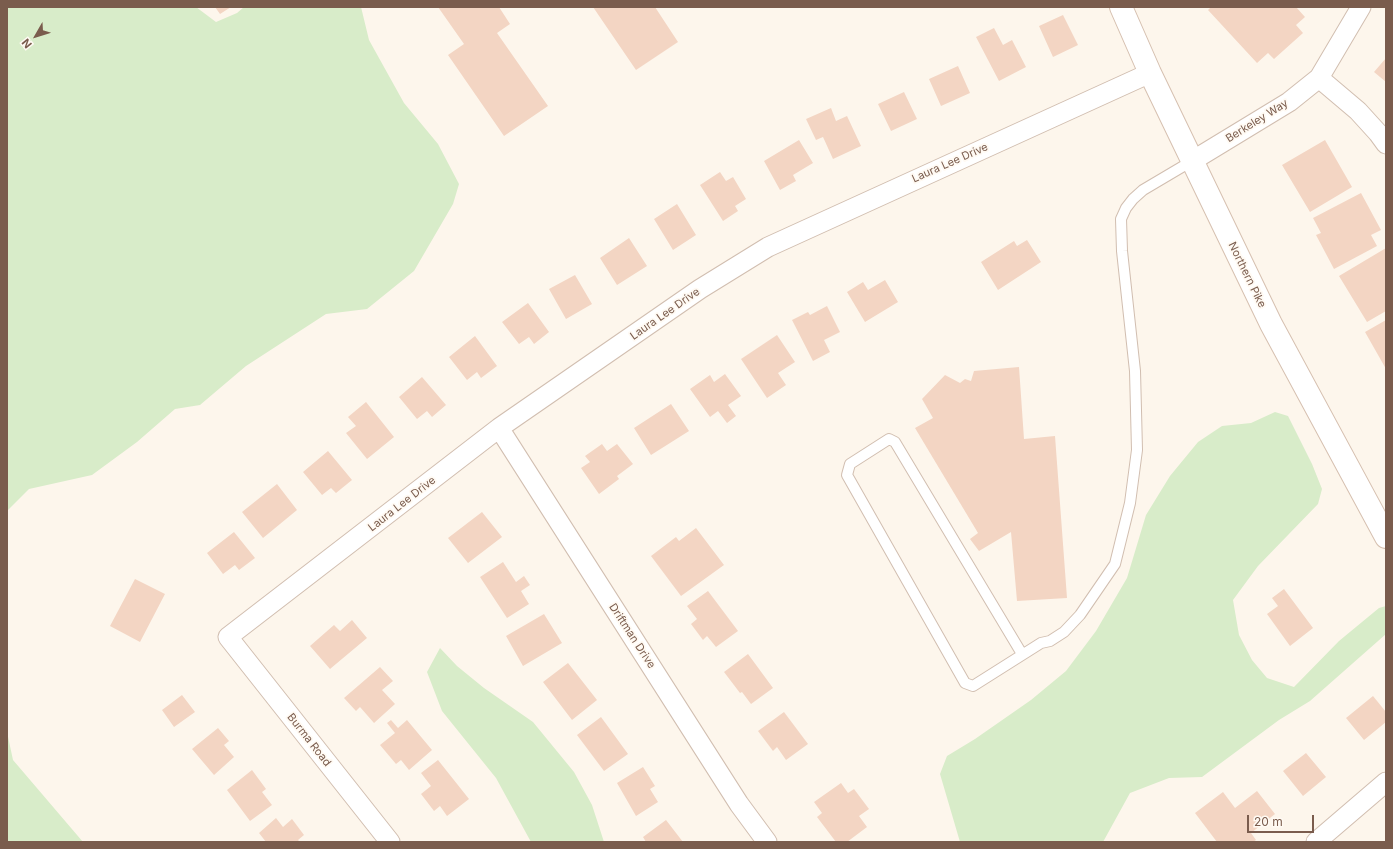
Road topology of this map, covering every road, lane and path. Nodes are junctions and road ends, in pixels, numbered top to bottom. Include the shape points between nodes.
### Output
1 (1121, 7) edge
2 (1361, 7) edge
3 (1150, 73) junction
4 (1319, 78) junction
5 (1386, 144) edge
6 (1192, 161) junction
7 (499, 428) junction
8 (1386, 537) edge
9 (228, 637) joint
10 (1022, 654) junction
11 (1386, 782) edge
12 (390, 842) edge
13 (767, 842) edge
14 (1316, 842) edge

1 - 3 main road, Northern Pike
2 - 4 street, Berkeley Way
3 - 6 main road, Northern Pike
3 - 7 street, Laura Lee Drive via 768,247 700,289
4 - 5 street via 1358,111
4 - 6 street, Berkeley Way via 1289,102
6 - 8 main road, Northern Pike via 1271,324
6 - 10 lane via 1143,190 1132,199 1121,219 1135,371 1137,450 1130,503 1115,564 1080,615 1064,632
7 - 9 street, Laura Lee Drive
7 - 13 street, Driftman Drive via 739,804
9 - 12 street, Burma Road
10 - 10 lane via 973,686 965,682 847,476 850,464 889,439 895,442
11 - 14 street

